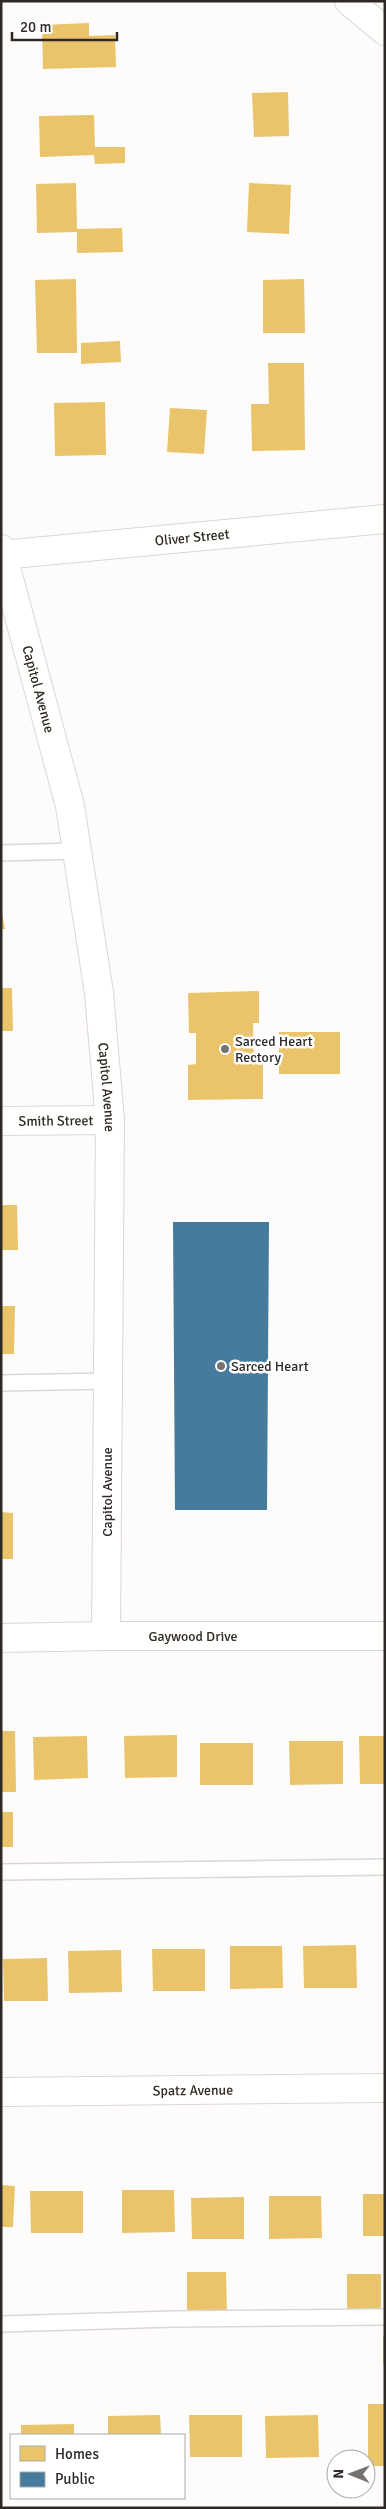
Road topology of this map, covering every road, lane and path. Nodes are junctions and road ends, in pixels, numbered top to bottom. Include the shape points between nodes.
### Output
1 (349, 1) edge
2 (385, 31) edge
3 (385, 518) edge
4 (2, 553) edge
5 (76, 851) junction
6 (1, 853) edge
7 (110, 1120) junction
8 (1, 1121) edge
9 (108, 1382) junction
10 (1, 1383) edge
11 (106, 1636) junction
12 (385, 1636) edge
13 (1, 1638) edge
14 (385, 1867) edge
15 (1, 1872) edge
16 (385, 2088) edge
17 (1, 2092) edge
18 (385, 2317) edge
19 (1, 2324) edge

1 - 2 street
3 - 4 street, Oliver Street
4 - 5 street, Capitol Avenue via 70,806
5 - 6 lane
5 - 7 street, Capitol Avenue via 98,993
7 - 8 street, Smith Street
7 - 9 street, Capitol Avenue
9 - 10 lane
9 - 11 street, Capitol Avenue
11 - 12 street, Gaywood Drive
11 - 13 street, Gaywood Drive
14 - 15 lane
16 - 17 street, Spatz Avenue
18 - 19 lane

